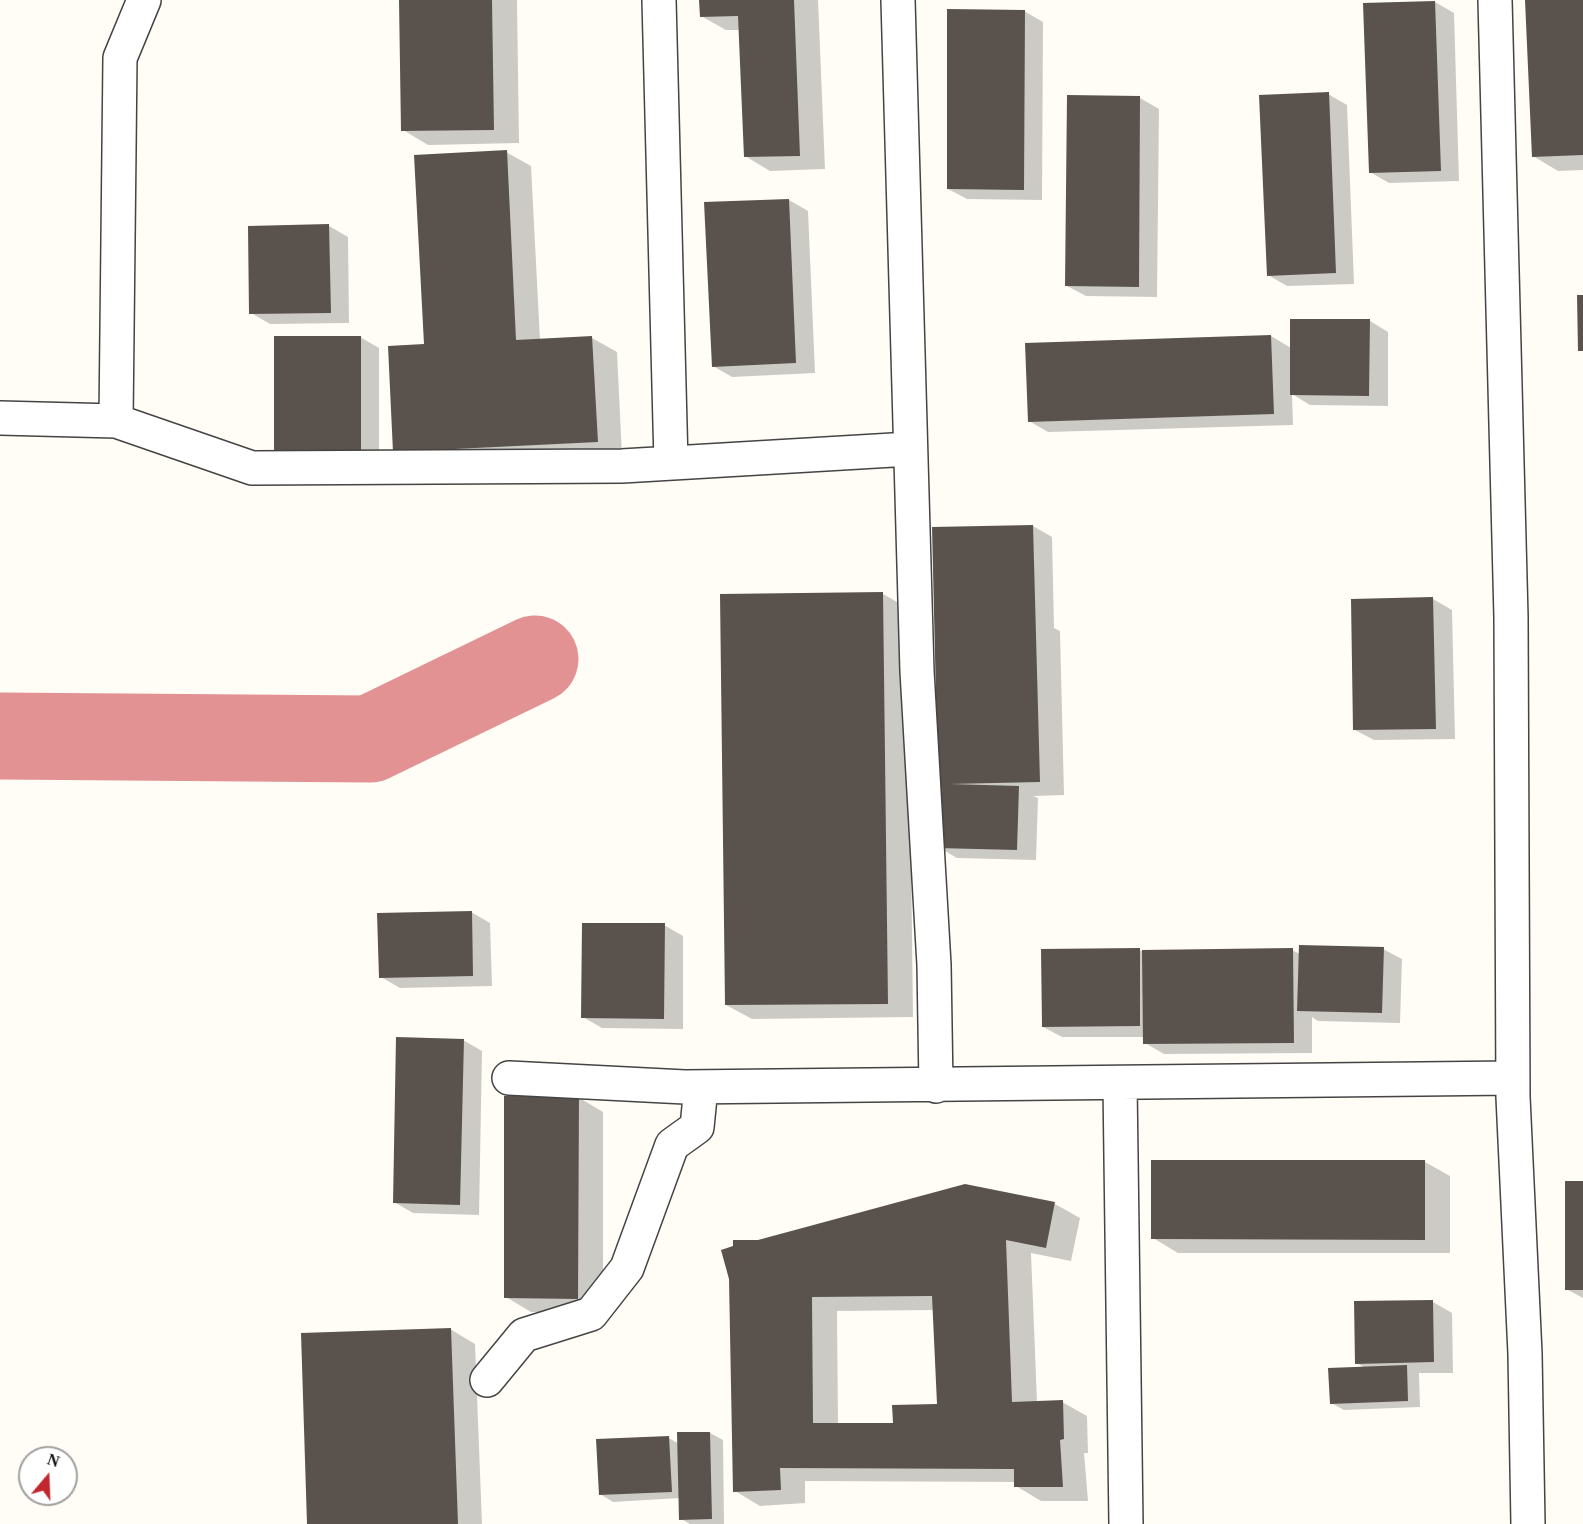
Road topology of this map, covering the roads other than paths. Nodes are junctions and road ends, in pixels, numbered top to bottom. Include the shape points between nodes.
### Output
1 (144, 0) edge
2 (659, 0) edge
3 (898, 0) edge
4 (1495, 0) edge
5 (0, 418) edge
6 (116, 421) junction
7 (910, 450) junction
8 (671, 464) junction
9 (509, 1078) dead end
10 (1513, 1078) junction
11 (1120, 1084) junction
12 (936, 1086) junction
13 (701, 1087) junction
14 (488, 1380) dead end
15 (1126, 1524) edge
16 (1528, 1524) edge

1 - 6 lane via 120,58
2 - 8 lane
3 - 7 lane
4 - 10 lane via 1511,618
5 - 6 lane
6 - 8 lane via 252,468
7 - 8 lane
7 - 12 lane
9 - 13 lane
10 - 11 lane
10 - 16 lane
11 - 12 lane
11 - 15 lane
12 - 13 lane
13 - 14 lane via 697,1126 672,1145 627,1268 591,1314 524,1335

